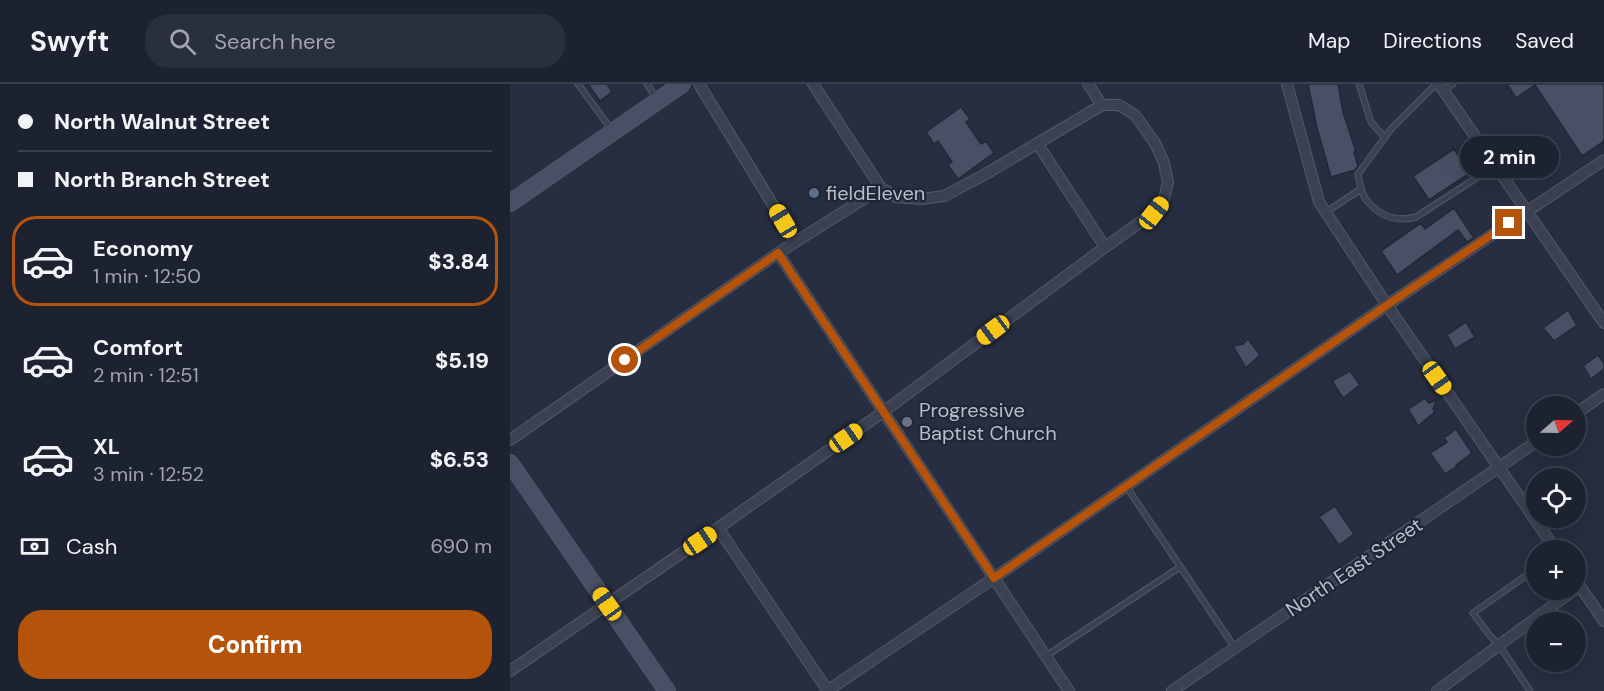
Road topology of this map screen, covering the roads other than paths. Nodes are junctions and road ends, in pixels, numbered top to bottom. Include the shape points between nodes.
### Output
1 (578, 84) edge
2 (647, 84) edge
3 (682, 84) edge
4 (699, 84) edge
5 (813, 84) edge
6 (1088, 84) edge
7 (1287, 84) edge
8 (1359, 84) edge
9 (1443, 86) edge
10 (658, 101) junction
11 (1102, 105) junction
12 (613, 132) junction
13 (1384, 138) junction
14 (1037, 143) junction
15 (1603, 163) edge
16 (1496, 166) junction
17 (882, 188) junction
18 (1361, 189) junction
19 (510, 203) edge
20 (1326, 212) junction
21 (1527, 212) junction
22 (795, 241) junction
23 (1105, 247) junction
24 (778, 253) junction
25 (1387, 305) junction
26 (1604, 323) edge
27 (1604, 394) edge
28 (1586, 406) edge
29 (883, 412) junction
30 (510, 440) edge
31 (1526, 449) edge
32 (510, 463) edge
33 (1499, 468) junction
34 (1126, 486) junction
35 (718, 528) junction
36 (1549, 540) edge
37 (1180, 567) junction
38 (1526, 576) edge
39 (994, 578) junction
40 (1586, 598) edge
41 (1552, 600) edge
42 (1560, 600) edge
43 (607, 604) junction
44 (1555, 604) junction
45 (1604, 621) edge
46 (1500, 645) junction
47 (1235, 648) junction
48 (1046, 656) junction
49 (510, 671) edge
50 (667, 691) edge
51 (828, 691) edge
52 (1069, 691) edge
53 (1172, 691) edge
54 (1437, 691) edge
55 (1530, 691) edge

1 - 12 lane
2 - 10 lane
3 - 10 street
4 - 22 street
5 - 17 street
6 - 11 street
7 - 20 street via 1319,202
8 - 13 lane via 1371,122
9 - 13 lane
9 - 16 street
10 - 12 street
11 - 14 street
11 - 23 street via 1119,105 1135,115 1155,143 1168,182 1164,199 1154,213
12 - 19 street
13 - 18 lane via 1358,174
14 - 17 street via 944,196 896,197
14 - 23 street
15 - 21 street
16 - 18 lane via 1406,220 1388,218 1367,201
16 - 21 street
17 - 22 street
18 - 20 lane
20 - 25 street
21 - 25 street
21 - 26 street
22 - 24 street
23 - 29 street
24 - 29 street
24 - 30 street
25 - 33 street
25 - 34 street
27 - 28 street
29 - 35 street
29 - 39 street
31 - 33 street, North East Street
32 - 43 street
33 - 36 street
33 - 47 street, North East Street
34 - 37 lane
34 - 39 street
35 - 43 street
35 - 51 street
37 - 47 lane
37 - 48 lane
38 - 46 lane via 1473,613
39 - 48 street
39 - 51 street
40 - 45 street
41 - 44 lane
42 - 44 street
43 - 49 street
43 - 50 street
44 - 46 street
46 - 54 street
46 - 55 lane
47 - 53 street, North East Street
48 - 52 street

